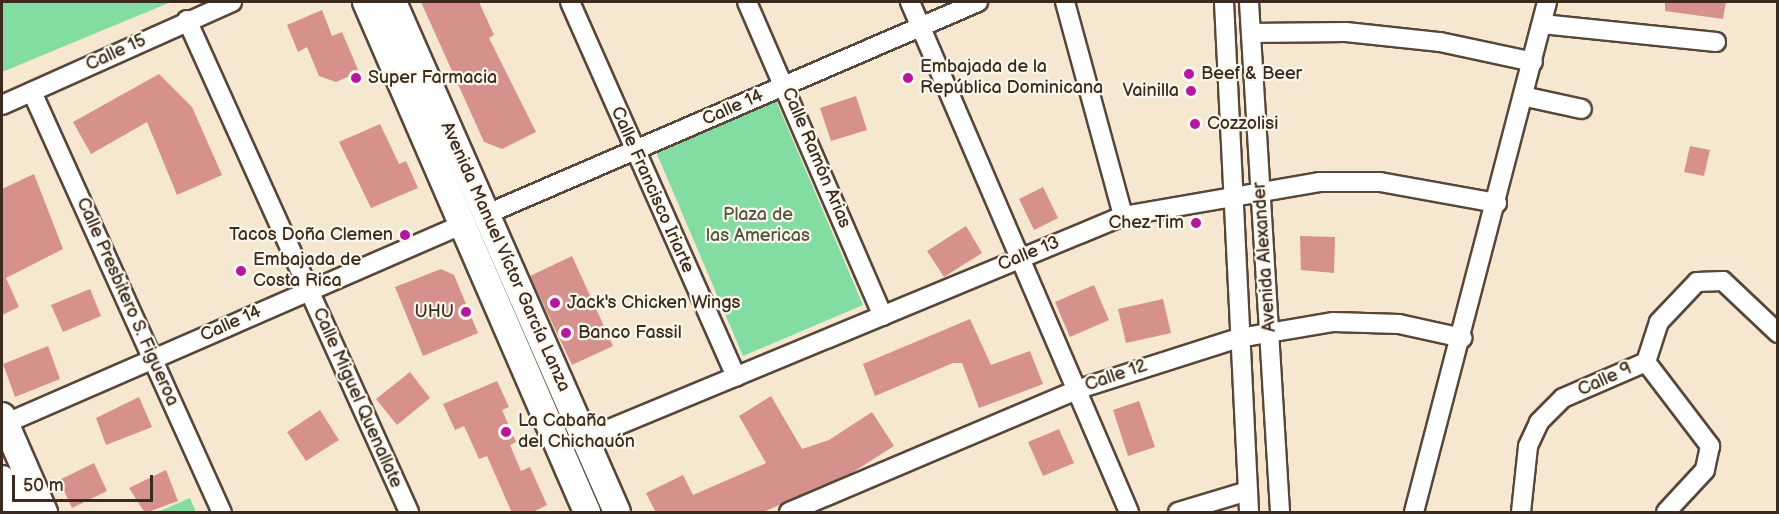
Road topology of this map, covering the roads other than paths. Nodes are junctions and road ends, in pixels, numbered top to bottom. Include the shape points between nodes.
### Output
1 (232, 2) edge
2 (366, 2) edge
3 (393, 2) edge
4 (570, 2) edge
5 (747, 2) edge
6 (910, 2) edge
7 (978, 2) edge
8 (1065, 2) edge
9 (1224, 2) edge
10 (1249, 2) edge
11 (1547, 2) edge
12 (187, 21) junction
13 (920, 24) junction
14 (1542, 24) junction
15 (1251, 33) junction
16 (1716, 42) dead end
17 (1533, 62) junction
18 (785, 84) junction
19 (32, 92) junction
20 (1527, 97) junction
21 (2, 105) edge
22 (1582, 109) dead end
23 (635, 152) junction
24 (1260, 191) junction
25 (1233, 197) junction
26 (1497, 203) junction
27 (487, 214) junction
28 (1123, 216) junction
29 (461, 225) junction
30 (1021, 257) junction
31 (309, 290) junction
32 (883, 315) junction
33 (1271, 333) junction
34 (1778, 333) edge
35 (1239, 338) junction
36 (1462, 338) junction
37 (153, 358) junction
38 (1646, 362) junction
39 (736, 377) junction
40 (1078, 389) junction
41 (2, 422) edge
42 (585, 439) junction
43 (560, 450) junction
44 (2, 478) edge
45 (1248, 491) junction
46 (16, 513) edge
47 (44, 513) edge
48 (222, 513) edge
49 (409, 513) edge
50 (587, 513) edge
51 (617, 513) edge
52 (789, 513) edge
53 (1129, 513) edge
54 (1178, 513) edge
55 (1249, 513) edge
56 (1281, 513) edge
57 (1414, 513) edge
58 (1521, 513) edge
59 (1666, 513) edge

1 - 12 street, Calle 15
2 - 29 main road, Avenida Manuel Víctor García Lanza
3 - 27 main road, Avenida Manuel Víctor García Lanza
4 - 23 street, Calle Francisco Iriarte
5 - 18 street, Calle Ramón Arias
6 - 13 street
7 - 13 street, Calle 14
8 - 28 street
9 - 25 street, Avenida Alexander
10 - 15 street, Avenida Alexander
11 - 14 street
12 - 19 street, Calle 15
12 - 31 street, Calle Miguel Quenallate
13 - 18 street, Calle 14
13 - 30 street
14 - 16 street
14 - 17 street
15 - 17 street via 1393,37
15 - 24 street, Avenida Alexander
17 - 20 street
18 - 23 street, Calle 14
18 - 32 street, Calle Ramón Arias
19 - 21 street, Calle 15
19 - 37 street, Calle Presbitero S. Figueroa
20 - 22 street
20 - 26 street
23 - 27 street, Calle 14
23 - 39 street, Calle Francisco Iriarte
24 - 25 street, Calle 13
24 - 26 street, Calle 13 via 1380,182
24 - 33 street, Avenida Alexander
25 - 28 street, Calle 13
25 - 35 street, Avenida Alexander
26 - 36 street
27 - 29 main road
27 - 42 main road, Avenida Manuel Víctor García Lanza
28 - 30 street, Calle 13
29 - 31 street, Calle 14
29 - 43 main road, Avenida Manuel Víctor García Lanza
30 - 32 street, Calle 13
30 - 40 street
31 - 37 street, Calle 14
31 - 49 street, Calle Miguel Quenallate
32 - 39 street, Calle 13
33 - 35 street, Calle 12
33 - 36 street, Calle 12 via 1334,322 1399,324
33 - 56 street, Avenida Alexander
34 - 38 street, Calle 9 via 1723,281 1710,278 1697,282 1659,322
35 - 40 street, Calle 12
35 - 45 street, Avenida Alexander
36 - 57 street
37 - 41 street, Calle 14
37 - 48 street, Calle Presbitero S. Figueroa
38 - 58 street, Calle 9 via 1563,398 1539,422 1528,446
38 - 59 street via 1710,446 1705,470
39 - 42 street, Calle 13
40 - 52 street, Calle 12
40 - 53 street
41 - 47 main road
42 - 43 main road
42 - 51 main road, Avenida Manuel Víctor García Lanza
43 - 50 main road, Avenida Manuel Víctor García Lanza
44 - 46 main road
45 - 54 street
45 - 55 street, Avenida Alexander

